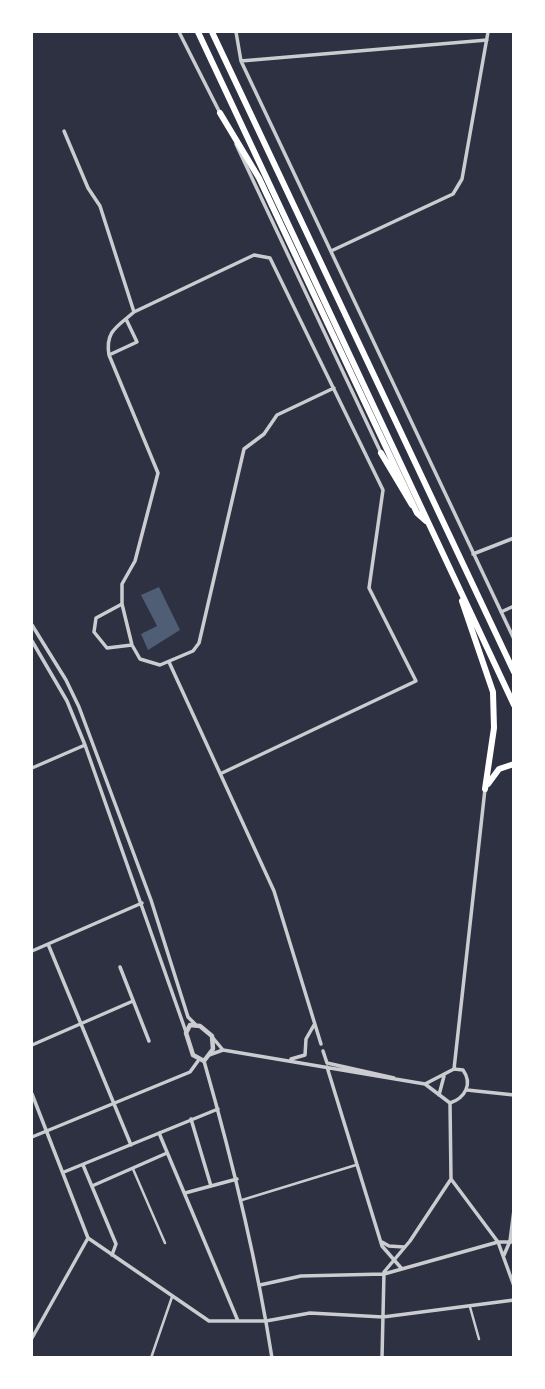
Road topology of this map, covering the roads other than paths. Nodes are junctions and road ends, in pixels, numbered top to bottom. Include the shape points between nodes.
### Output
1 (179, 32) edge
2 (198, 32) edge
3 (212, 32) edge
4 (236, 32) edge
5 (488, 32) edge
6 (486, 40) junction
7 (241, 61) junction
8 (220, 113) junction
9 (64, 131) dead end
10 (331, 251) junction
11 (134, 312) junction
12 (126, 319) junction
13 (109, 355) junction
14 (334, 388) junction
15 (381, 453) joint
16 (417, 513) junction
17 (430, 524) junction
18 (513, 538) edge
19 (473, 554) junction
20 (458, 588) junction
21 (122, 604) junction
22 (513, 606) edge
23 (501, 612) junction
24 (32, 625) edge
25 (513, 639) edge
26 (32, 641) edge
27 (132, 645) junction
28 (169, 662) junction
29 (513, 672) edge
30 (513, 705) edge
31 (85, 745) junction
32 (513, 764) edge
33 (32, 768) edge
34 (222, 774) junction
35 (485, 789) junction
36 (143, 903) junction
37 (48, 944) junction
38 (32, 951) edge
39 (120, 967) dead end
40 (134, 1001) junction
41 (81, 1024) junction
42 (195, 1024) junction
43 (314, 1024) junction
44 (186, 1033) junction
45 (212, 1036) junction
46 (149, 1041) dead end
47 (321, 1044) dead end
48 (32, 1045) edge
49 (223, 1050) junction
50 (323, 1051) dead end
51 (209, 1055) junction
52 (285, 1060) junction
53 (201, 1061) junction
54 (327, 1067) junction
55 (454, 1069) junction
56 (445, 1074) junction
57 (396, 1079) junction
58 (425, 1084) junction
59 (467, 1090) junction
60 (32, 1094) edge
61 (439, 1094) junction
62 (513, 1095) edge
63 (114, 1103) junction
64 (450, 1103) junction
65 (218, 1109) junction
66 (191, 1119) junction
67 (47, 1131) junction
68 (159, 1133) junction
69 (32, 1137) edge
70 (131, 1145) junction
71 (167, 1153) junction
72 (83, 1165) junction
73 (357, 1165) junction
74 (133, 1169) junction
75 (63, 1173) junction
76 (237, 1179) junction
77 (452, 1179) junction
78 (92, 1186) junction
79 (211, 1186) junction
80 (445, 1192) junction
81 (459, 1192) junction
82 (185, 1193) junction
83 (242, 1200) junction
84 (513, 1210) edge
85 (88, 1238) junction
86 (380, 1241) junction
87 (498, 1242) junction
88 (165, 1243) dead end
89 (512, 1243) edge
90 (405, 1247) junction
91 (112, 1255) junction
92 (503, 1256) junction
93 (393, 1261) junction
94 (402, 1269) junction
95 (384, 1274) junction
96 (260, 1285) junction
97 (513, 1286) edge
98 (172, 1297) junction
99 (513, 1300) edge
100 (470, 1307) junction
101 (383, 1317) junction
102 (266, 1321) junction
103 (239, 1322) junction
104 (32, 1338) edge
105 (479, 1339) dead end
106 (151, 1357) edge
107 (272, 1357) edge
108 (382, 1357) edge

1 - 8 street
2 - 17 highway
3 - 29 highway
4 - 7 street
5 - 6 street
6 - 7 street
6 - 10 street via 462,179 453,194
7 - 10 street
8 - 15 street
8 - 16 highway via 259,178
9 - 11 street via 100,206
10 - 19 street
11 - 12 street
11 - 14 street via 254,255 270,258
12 - 13 street via 109,334
12 - 13 street via 138,342
13 - 21 street via 158,473 135,561 122,583
14 - 28 street via 277,415 264,434 244,449 199,643
14 - 34 street via 383,490 369,588 416,681
15 - 16 highway
16 - 17 highway
17 - 20 highway
18 - 19 street
19 - 23 street
20 - 30 highway
20 - 35 highway via 493,692 494,728
21 - 27 street
21 - 27 street via 96,618 94,632 107,648
22 - 23 street
23 - 25 street
24 - 42 street via 79,707 188,1017
26 - 31 street via 67,701
27 - 28 street via 140,659 152,665
28 - 34 street
31 - 33 street
31 - 36 street
32 - 35 highway via 499,769
34 - 43 street via 274,891
35 - 55 street
36 - 37 street
36 - 44 street
37 - 38 street
37 - 41 street
39 - 40 street
40 - 41 street
40 - 46 street
41 - 48 street
41 - 63 street
42 - 44 street
42 - 45 street
43 - 47 street
43 - 52 street via 305,1055
44 - 53 street via 193,1055
45 - 49 street
45 - 51 street
49 - 51 street
49 - 52 street
50 - 57 street via 327,1063
51 - 53 street
52 - 54 street
53 - 63 street via 192,1071
53 - 65 street
54 - 57 street
54 - 73 street
55 - 56 street
55 - 59 street via 465,1072
56 - 58 street
56 - 61 street
57 - 58 street
58 - 61 street
59 - 62 street
59 - 64 street
60 - 67 street
61 - 64 street
63 - 67 street
63 - 70 street
64 - 77 street
65 - 66 street
65 - 76 street
66 - 68 street
66 - 79 street
67 - 69 street
67 - 75 street
68 - 70 street
68 - 71 street
70 - 72 street
71 - 74 street
71 - 82 street
72 - 75 street
72 - 78 street
73 - 83 street
73 - 86 street
74 - 78 street
74 - 88 street
75 - 85 street
76 - 79 street
76 - 83 street
77 - 80 street
77 - 81 street
78 - 91 street via 116,1244
79 - 82 street
80 - 81 street
80 - 90 street
81 - 87 street
82 - 103 street
83 - 96 street
84 - 89 street
85 - 91 street
85 - 104 street
86 - 90 street
86 - 93 street
87 - 89 street
87 - 92 street
87 - 94 street
89 - 92 street
90 - 93 street
91 - 98 street
92 - 97 street
93 - 94 street
93 - 95 street
94 - 95 street
95 - 96 street via 301,1276
95 - 101 street
96 - 102 street
98 - 103 street via 209,1321
98 - 106 street
99 - 100 street
100 - 101 street
100 - 105 street
101 - 102 street via 310,1313
101 - 108 street
102 - 103 street
102 - 107 street

